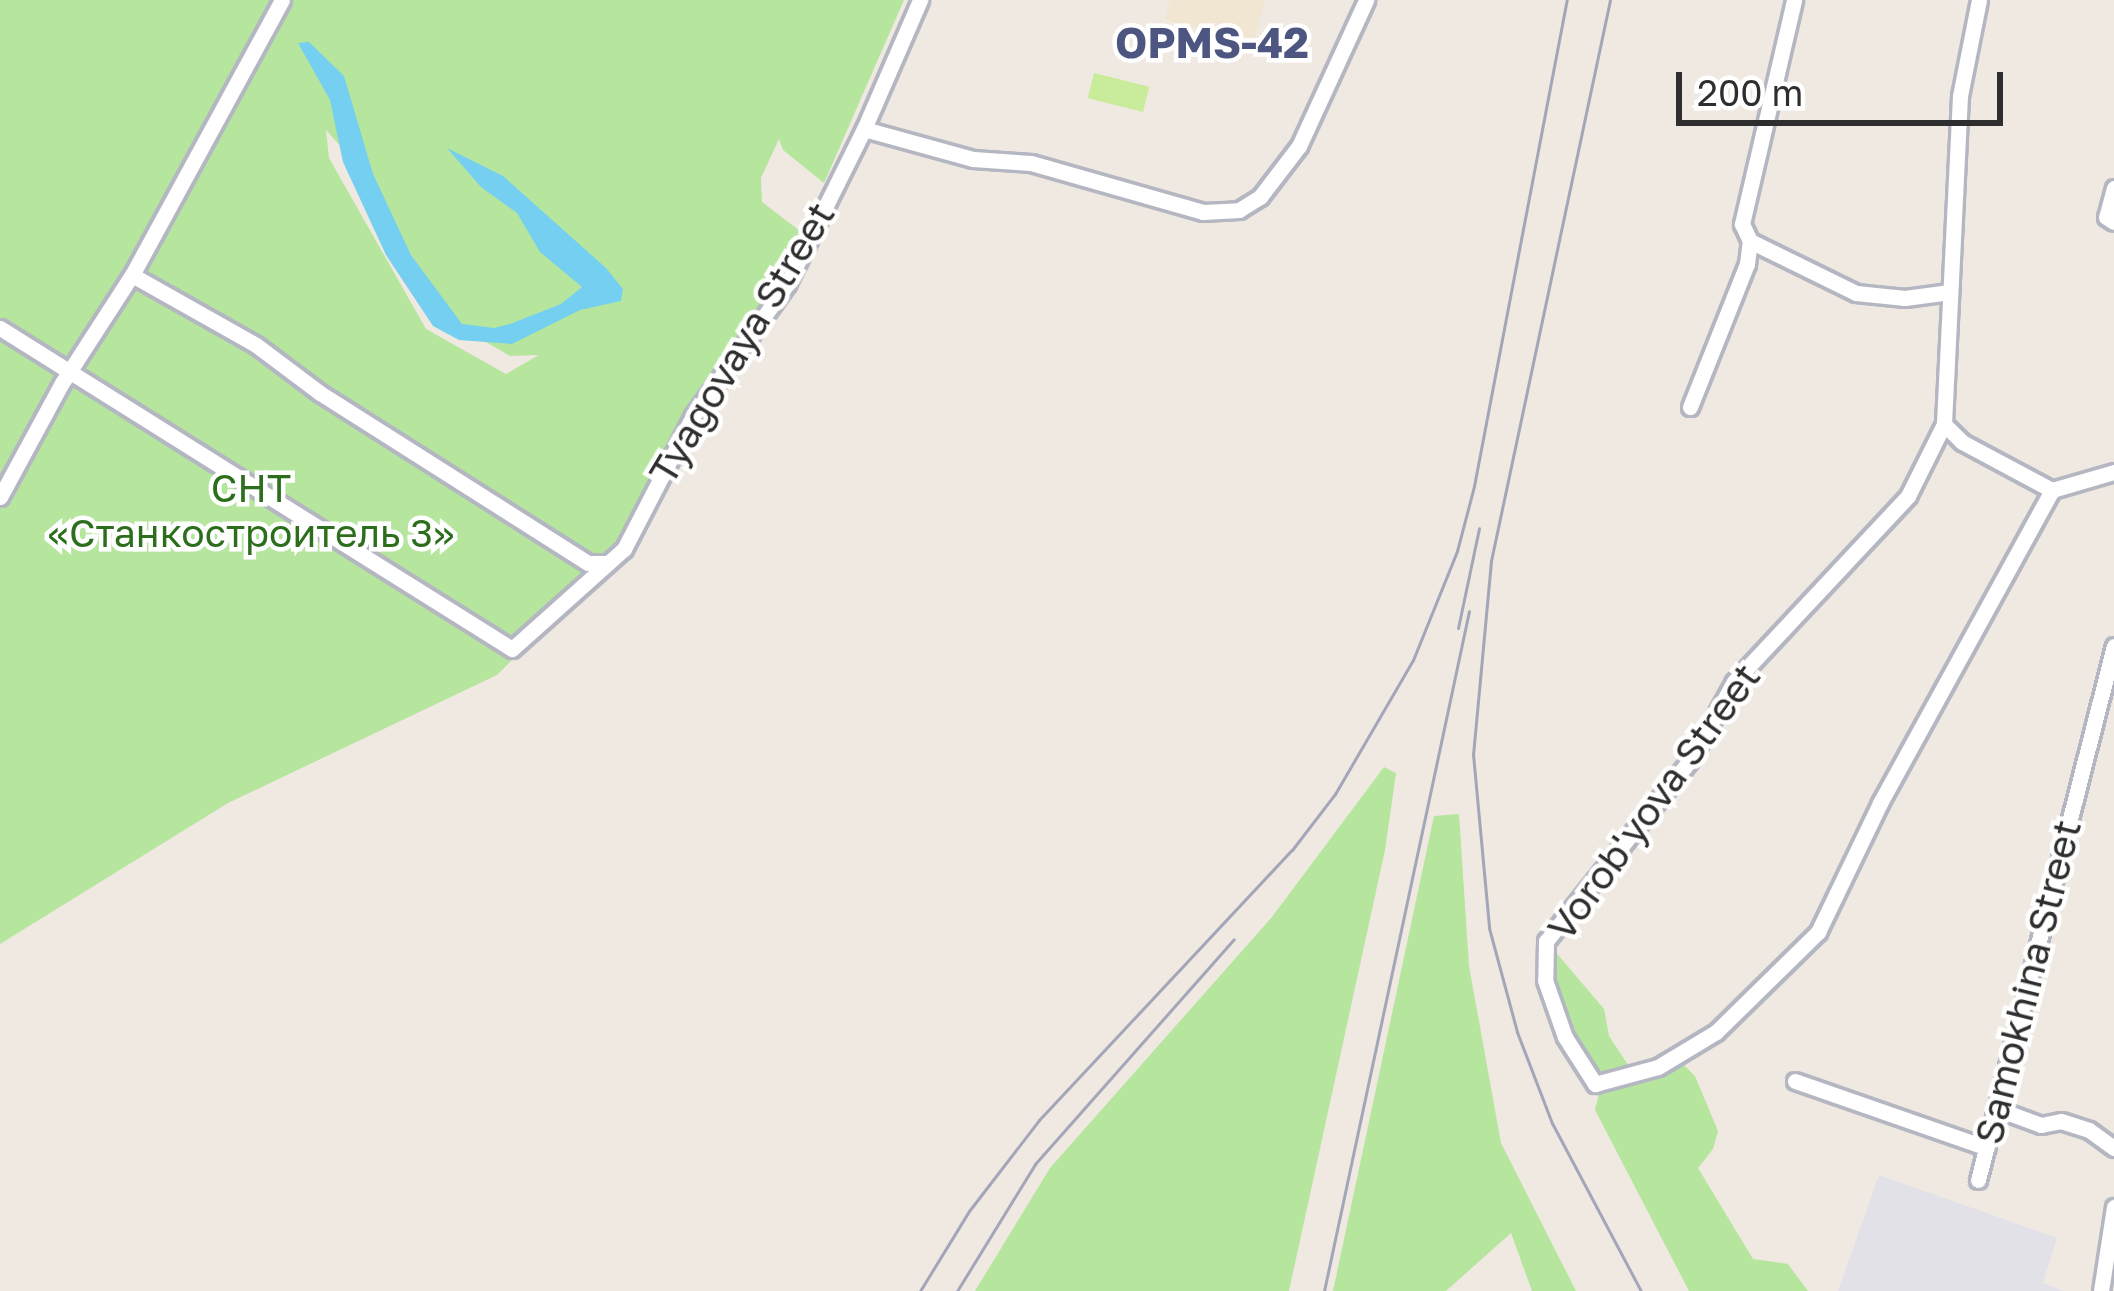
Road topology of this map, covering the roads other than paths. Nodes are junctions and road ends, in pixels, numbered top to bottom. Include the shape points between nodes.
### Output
1 (282, 0) edge
2 (920, 0) edge
3 (1366, 0) edge
4 (1794, 0) edge
5 (1979, 0) edge
6 (864, 128) junction
7 (2114, 188) edge
8 (2114, 222) edge
9 (1750, 241) junction
10 (132, 275) junction
11 (1950, 292) junction
12 (0, 328) edge
13 (72, 370) junction
14 (1690, 407) dead end
15 (1944, 424) junction
16 (2114, 472) edge
17 (2052, 490) junction
18 (0, 497) edge
19 (608, 563) junction
20 (2114, 646) edge
21 (1795, 1081) dead end
22 (1996, 1108) junction
23 (1987, 1148) junction
24 (2114, 1148) edge
25 (1978, 1180) dead end
26 (2114, 1207) edge
27 (2105, 1284) edge

1 - 10 street
2 - 6 street, Tyagovaya Street
3 - 6 street via 1299,146 1260,197 1239,210 1203,212 1031,163 973,159
4 - 9 street via 1742,224
5 - 11 street, Vorob'yova Street via 1960,96
6 - 19 street, Tyagovaya Street via 787,284 693,416 624,550
7 - 8 street via 2106,217
9 - 11 street via 1856,293
9 - 14 street
10 - 13 street
10 - 19 street via 256,345 588,562
11 - 15 street, Vorob'yova Street
12 - 13 street
13 - 18 street
13 - 19 street, Tyagovaya Street via 512,649
15 - 17 street
15 - 17 street, Vorob'yova Street via 1908,496 1734,682 1691,759 1546,941 1545,980 1565,1037 1595,1084 1658,1067 1716,1032 1818,932
16 - 17 street
20 - 22 street, Samokhina Street
21 - 23 street
22 - 23 street, Samokhina Street
22 - 24 street via 2041,1125 2061,1121 2089,1130
23 - 25 street, Samokhina Street
26 - 27 street

